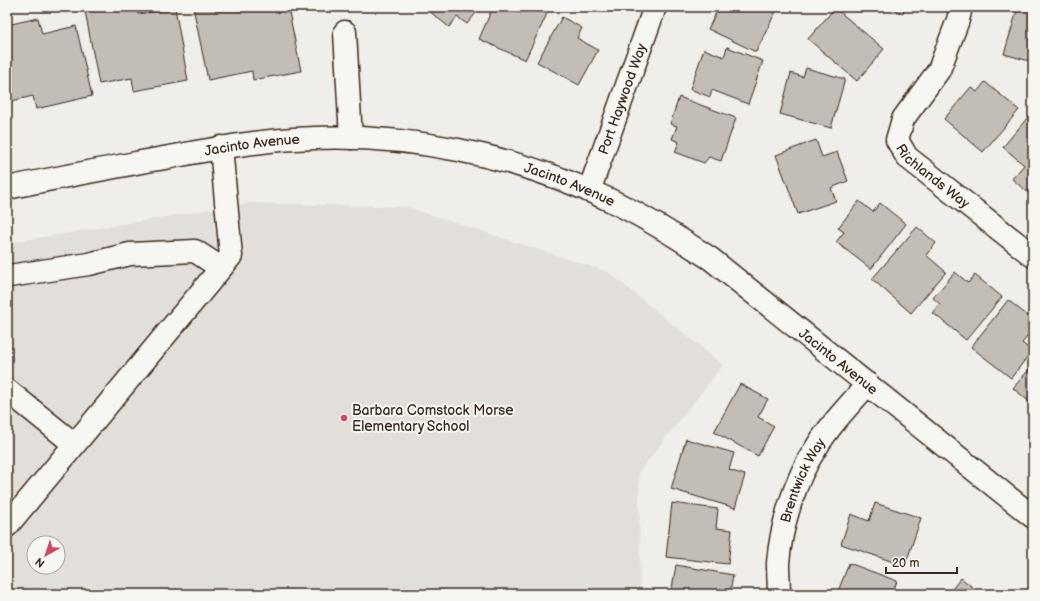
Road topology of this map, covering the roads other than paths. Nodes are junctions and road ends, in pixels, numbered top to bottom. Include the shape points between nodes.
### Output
1 (655, 7) edge
2 (961, 7) edge
3 (345, 32) dead end
4 (351, 138) junction
5 (221, 147) junction
6 (7, 188) edge
7 (589, 190) junction
8 (1033, 256) edge
9 (221, 268) junction
10 (9, 276) dead end
11 (868, 384) junction
12 (7, 390) edge
13 (74, 444) junction
14 (1033, 516) edge
15 (7, 526) edge
16 (779, 594) edge

1 - 7 street, Port Haywood Way
2 - 8 street, Richlands Way via 939,70 903,119 897,140 906,157
3 - 4 street
4 - 5 street, Jacinto Avenue via 295,139
4 - 7 street, Jacinto Avenue via 408,142 464,151 529,168
5 - 6 street, Jacinto Avenue
5 - 9 street via 231,256
7 - 11 street, Jacinto Avenue via 663,228 711,259
9 - 10 street via 195,251 130,254 89,264
9 - 13 street
11 - 14 street, Jacinto Avenue
11 - 16 street, Brentwick Way via 820,442 799,479 786,516 778,563
12 - 13 street
13 - 15 street

